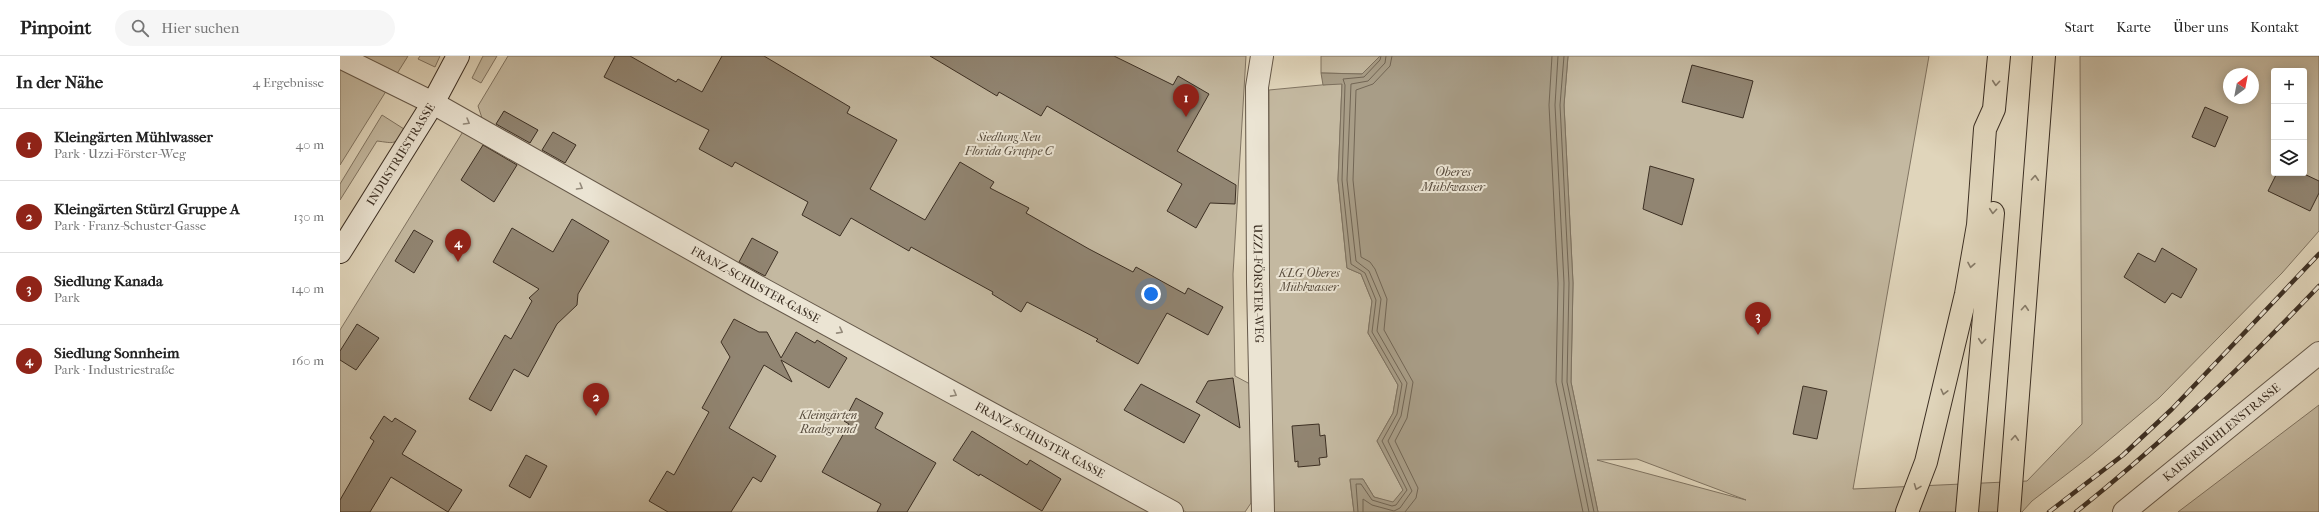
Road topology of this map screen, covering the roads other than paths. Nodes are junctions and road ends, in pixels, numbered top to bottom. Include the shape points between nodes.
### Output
1 (458, 56) edge
2 (1262, 56) edge
3 (1999, 56) edge
4 (2044, 56) edge
5 (340, 57) edge
6 (433, 103) junction
7 (1994, 109) junction
8 (340, 252) edge
9 (2319, 353) edge
10 (1172, 512) edge
11 (1263, 512) edge
12 (1907, 512) edge
13 (1968, 512) edge
14 (2009, 512) edge
15 (2124, 512) edge

1 - 6 street, INDUSTRIESTRASSE
2 - 11 street, UZZI-FÖRSTER-WEG via 1257,95
3 -> 7 highway
14 -> 4 highway
5 - 6 street, FRANZ-SCHUSTER-GASSE
6 - 8 street, INDUSTRIESTRASSE
6 -> 10 street, FRANZ-SCHUSTER-GASSE via 755,285
7 -> 12 highway via 1985,129 1978,225 1966,294 1926,462
7 -> 13 highway via 2000,131
9 - 15 street, KAISERMÜHLENSTRASSE

